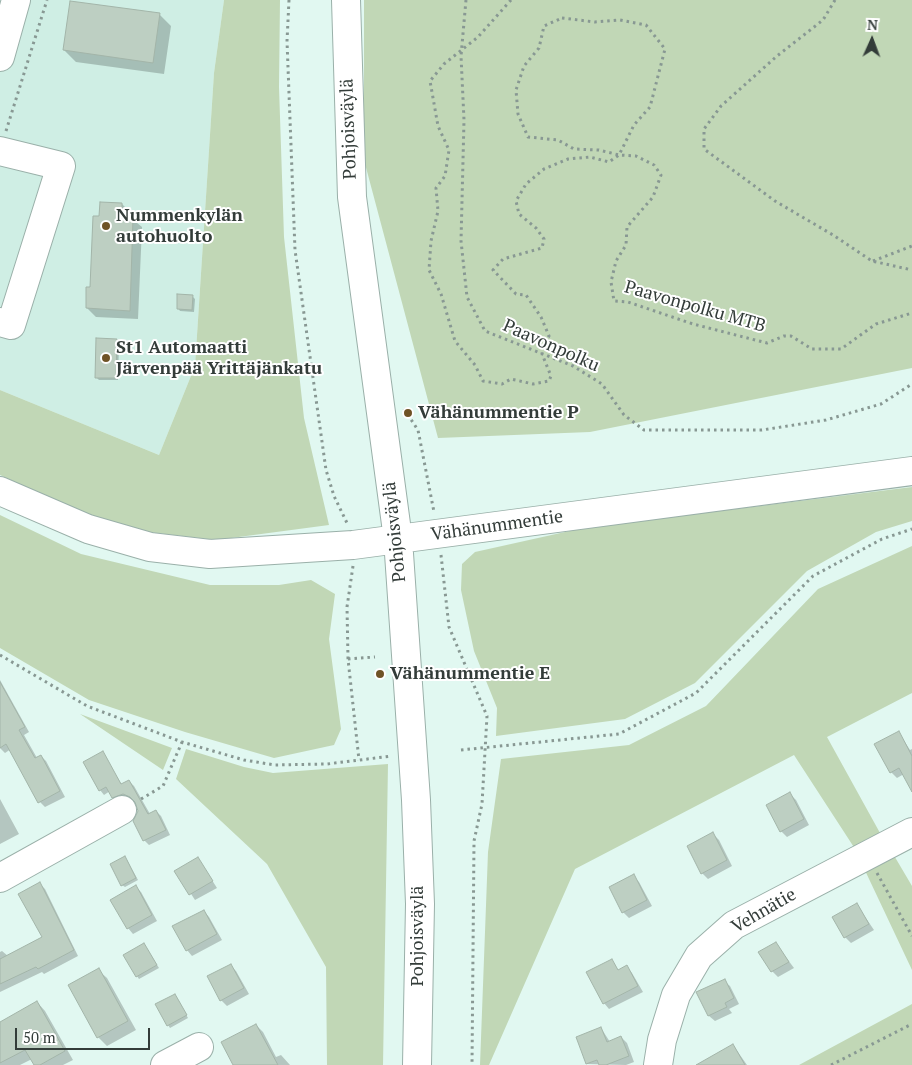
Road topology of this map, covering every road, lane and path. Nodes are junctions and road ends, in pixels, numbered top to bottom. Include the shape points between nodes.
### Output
1 (16, 0) edge
2 (48, 0) edge
3 (289, 0) edge
4 (346, 0) edge
5 (466, 0) edge
6 (510, 0) edge
7 (835, 0) edge
8 (462, 50) junction
9 (0, 57) edge
10 (2, 145) edge
11 (619, 154) junction
12 (912, 246) edge
13 (872, 261) junction
14 (912, 270) edge
15 (912, 314) edge
16 (0, 322) edge
17 (542, 354) junction
18 (912, 384) edge
19 (403, 408) dead end
20 (912, 471) edge
21 (0, 491) edge
22 (912, 529) edge
23 (438, 534) junction
24 (398, 539) junction
25 (353, 545) junction
26 (0, 655) edge
27 (375, 657) dead end
28 (348, 659) junction
29 (182, 742) junction
30 (486, 746) junction
31 (461, 750) dead end
32 (398, 755) dead end
33 (358, 760) junction
34 (122, 810) joint
35 (912, 832) edge
36 (866, 855) junction
37 (0, 878) edge
38 (912, 936) edge
39 (912, 1024) edge
40 (200, 1047) dead end
41 (164, 1065) edge
42 (417, 1065) edge
43 (472, 1065) edge
44 (658, 1065) edge
45 (831, 1065) edge

1 - 9 main road
2 - 10 path
3 - 25 path via 287,41 295,250 326,470
4 - 24 main road, Pohjoisväylä via 352,197
5 - 8 path, Paavonpolku
6 - 8 path via 478,37
7 - 13 path via 823,20 721,106 704,130 704,149 775,201
8 - 17 path, Paavonpolku via 461,241 467,297 485,331
8 - 17 path via 430,81 438,126 449,150 445,176 436,188 438,211 429,270 444,302 455,341 476,365 483,382 502,384 511,379 533,384 549,381 551,376
10 - 16 main road via 61,166 11,324
11 - 11 path, Paavonpolku MTB via 634,126 650,107 665,49 646,25 628,21 562,18 544,26 539,48 524,66 516,90 518,114 528,138 558,140 574,149
11 - 15 path, Paavonpolku MTB via 636,156 654,165 661,175 653,197 627,227 626,245 616,261 611,282 614,301 628,302 693,324 767,343 791,336 812,349 841,349 876,324
11 - 17 path, Paavonpolku MTB via 609,162 590,157 568,159 544,168 526,184 516,201 518,214 544,239 542,248 503,259 493,270 516,294 526,296 541,317 549,336
12 - 13 path
13 - 14 path
17 - 18 path, Paavonpolku via 573,366 602,384 624,415 644,430 762,430 826,420 881,404
19 - 23 path via 418,430
20 - 23 main road, Vähänummentie
21 - 25 main road, Vähänummentie via 88,529 150,547 210,554
22 - 30 path via 882,539 813,576 696,693 619,734
23 - 24 main road, Vähänummentie
23 - 30 path via 449,627 487,716
24 - 25 main road, Vähänummentie
24 - 42 main road, Pohjoisväylä via 417,809 420,904
25 - 28 path via 347,608
26 - 29 path via 86,706
27 - 28 path
28 - 33 path
29 - 33 path via 244,760 275,765
29 - 34 path via 163,786
30 - 31 path
30 - 43 path via 482,804 474,841
32 - 33 path
34 - 37 main road
35 - 36 main road, Vehnätie
36 - 38 path
36 - 44 main road, Vehnätie via 734,925 699,956 676,995
39 - 45 path
40 - 41 main road

